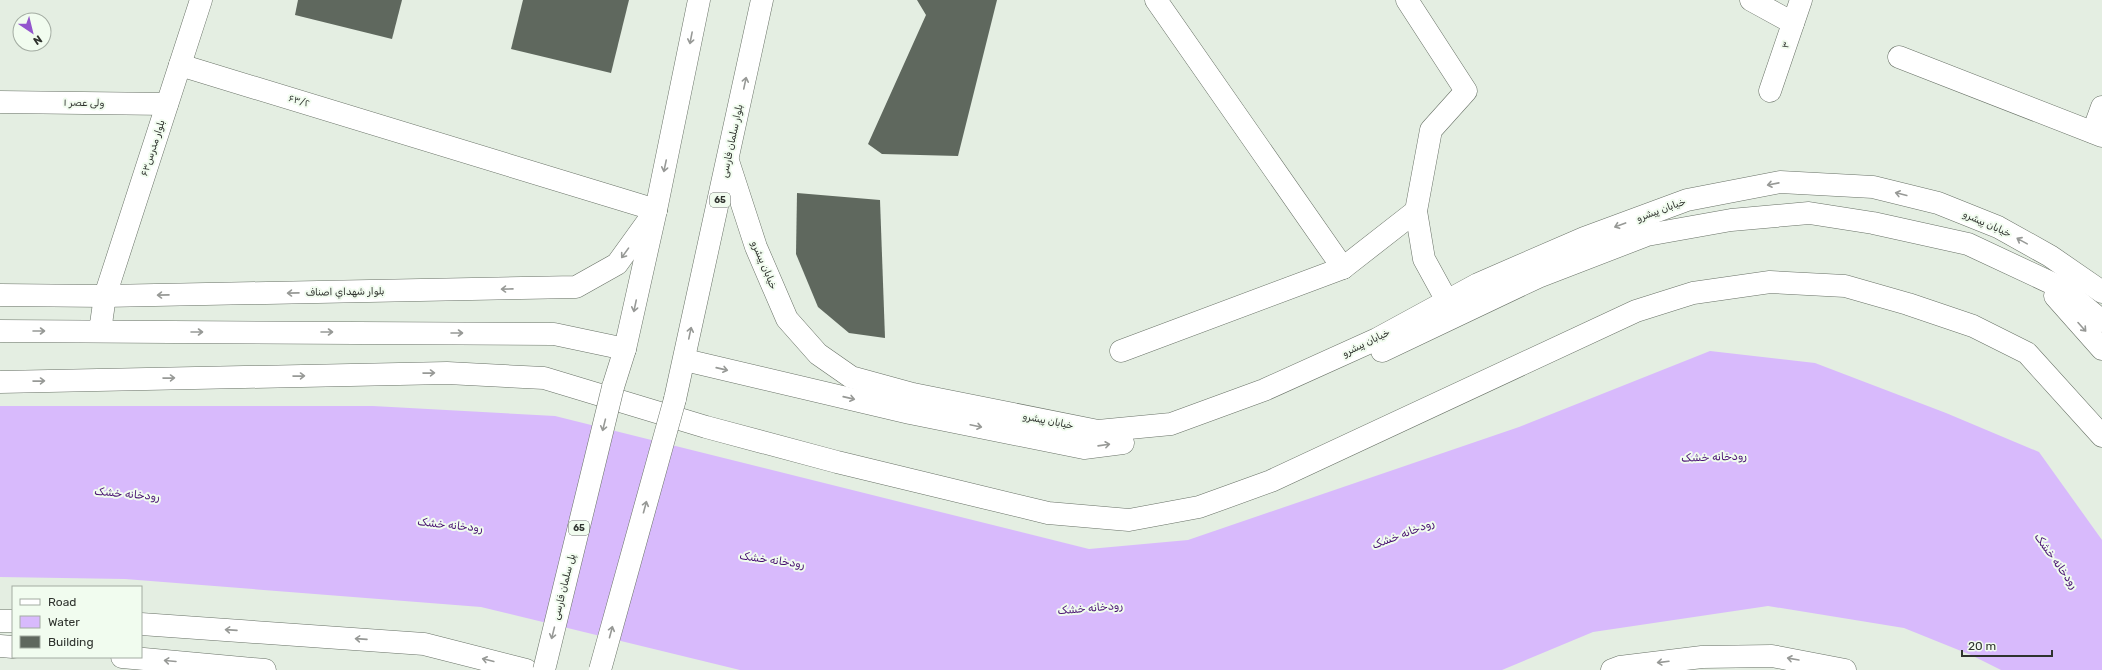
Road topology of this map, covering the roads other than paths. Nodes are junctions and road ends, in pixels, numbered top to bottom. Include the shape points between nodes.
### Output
1 (201, 0) edge
2 (699, 0) edge
3 (762, 0) edge
4 (1156, 0) edge
5 (1407, 0) edge
6 (1751, 0) edge
7 (1801, 0) edge
8 (1793, 23) junction
9 (1899, 57) dead end
10 (180, 65) junction
11 (1770, 91) dead end
12 (0, 102) edge
13 (167, 104) junction
14 (2102, 106) edge
15 (2097, 134) edge
16 (728, 161) junction
17 (656, 210) junction
18 (1416, 211) junction
19 (2050, 256) junction
20 (1343, 268) junction
21 (2038, 277) junction
22 (2102, 283) edge
23 (2102, 292) edge
24 (0, 295) edge
25 (105, 296) junction
26 (1447, 301) junction
27 (2102, 321) edge
28 (0, 331) edge
29 (100, 332) junction
30 (625, 349) junction
31 (2102, 349) edge
32 (1121, 351) dead end
33 (684, 360) junction
34 (0, 382) edge
35 (2102, 436) edge
36 (0, 621) edge
37 (12, 621) edge
38 (142, 624) edge
39 (0, 646) edge
40 (12, 647) edge
41 (133, 658) edge
42 (265, 670) edge
43 (526, 670) edge
44 (544, 670) edge
45 (600, 670) edge
46 (1612, 670) edge
47 (1845, 670) edge

1 - 10 main road, بلوار مدرس۶۳
2 -> 17 main road, 65
16 -> 3 main road, بلوار سلمان فارسی / 65
4 - 20 main road
5 - 18 main road via 1466,91 1431,130
6 - 8 main road
7 - 8 main road, ۳
8 - 11 main road, ۳
9 - 15 main road
10 - 13 main road, بلوار مدرس۶۳
10 - 17 main road, ۶۳/۲
12 - 13 main road, ولی عصر ۱
13 - 25 main road, بلوار مدرس۶۳
14 - 15 main road
16 - 26 main road, خیابان پیشرو via 756,247 787,319 818,354 851,377 913,394 1098,432 1171,424 1264,390 1377,339
33 -> 16 main road, بلوار سلمان فارسی / 65
17 -> 25 main road, بلوار شهداي اصناف via 617,264 576,287
17 -> 30 main road, 65
18 - 20 main road
18 - 26 main road via 1424,259
19 - 22 main road
19 - 23 main road, خیابان پیشرو
19 -> 26 main road, خیابان پیشرو via 1998,227 1938,203 1873,187 1780,182 1687,200 1584,238 1478,284
20 - 32 main road
21 - 27 main road, خیابان پیشرو via 2062,288
21 -> 31 main road
33 -> 21 main road, خیابان پیشرو via 910,413 1084,448 1184,435 1286,396 1538,277 1647,235 1731,220 1809,213 1872,223 1968,244
24 - 25 main road, بلوار شهداي اصناف
25 - 29 main road, بلوار مدرس۶۳
28 -> 29 main road
29 -> 30 main road via 554,334
30 -> 44 main road, پل سلمان فارسی / 65, bridge via 613,387
45 -> 33 main road, بلوار سلمان فارسی / 65, bridge
34 -> 35 main road via 447,373 544,378 714,429 837,462 1048,513 1129,520 1199,507 1271,481 1636,311 1693,293 1770,282 1844,286 1973,326 2027,353
36 - 37 main road
43 -> 38 main road via 424,644
39 - 40 main road
42 -> 41 main road
47 -> 46 main road via 1772,656 1702,657

